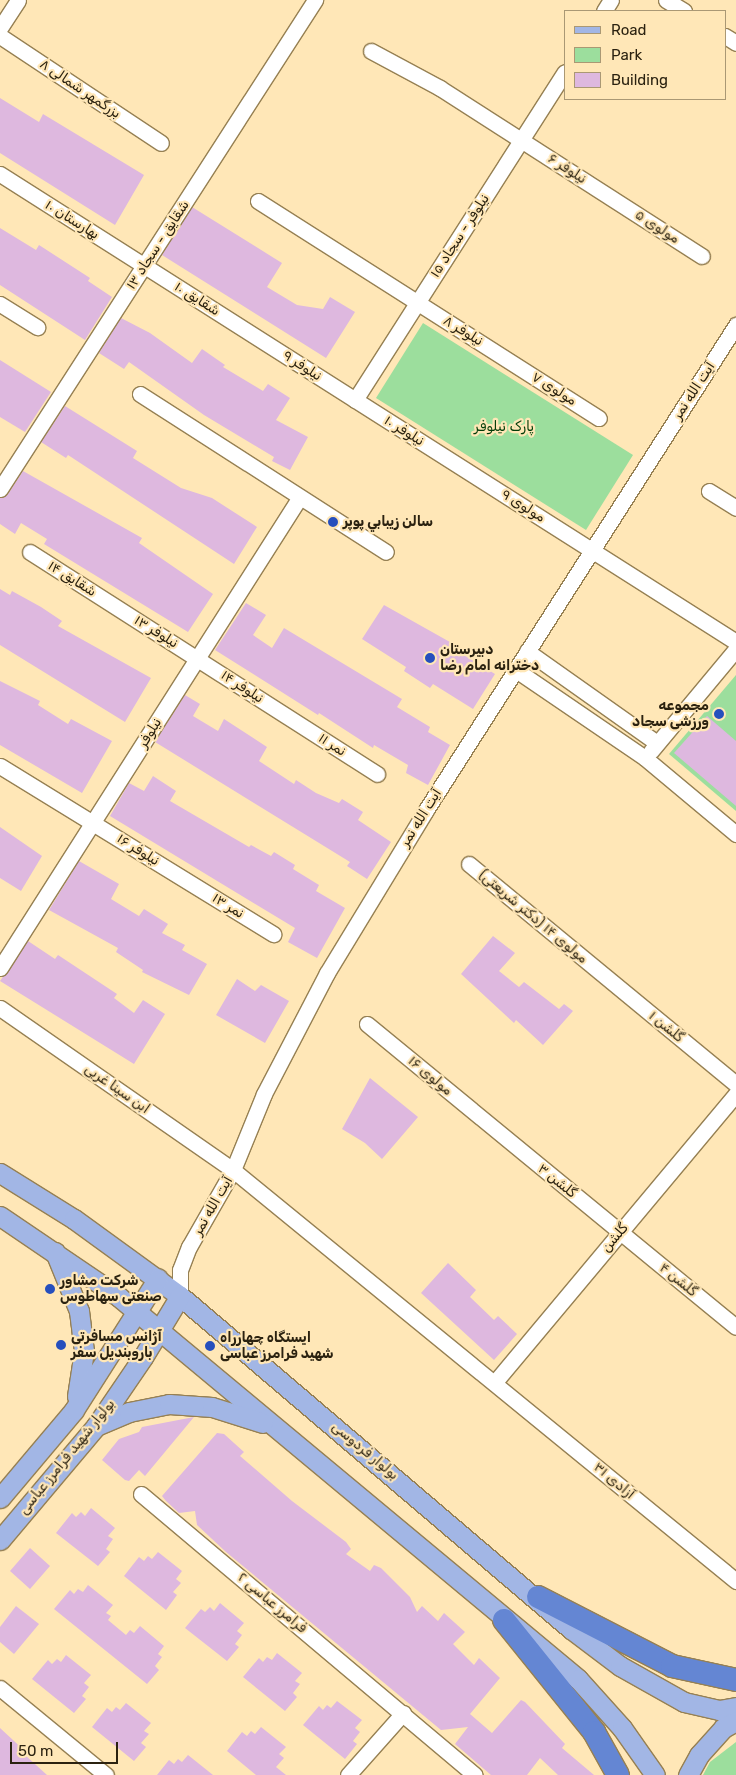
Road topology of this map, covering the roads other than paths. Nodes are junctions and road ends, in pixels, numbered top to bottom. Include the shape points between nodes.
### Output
1 (18, 0) edge
2 (315, 0) edge
3 (666, 0) edge
4 (682, 10) edge
5 (0, 28) edge
6 (0, 36) edge
7 (371, 50) dead end
8 (564, 74) edge
9 (521, 140) junction
10 (161, 142) dead end
11 (0, 174) edge
12 (612, 198) joint
13 (258, 201) dead end
14 (702, 256) dead end
15 (145, 266) junction
16 (417, 302) junction
17 (0, 304) edge
18 (736, 325) edge
19 (37, 327) dead end
20 (250, 333) joint
21 (508, 360) joint
22 (140, 394) dead end
23 (355, 400) junction
24 (599, 418) dead end
25 (454, 462) joint
26 (0, 490) edge
27 (709, 491) dead end
28 (300, 497) junction
29 (736, 508) edge
30 (592, 550) junction
31 (30, 552) dead end
32 (386, 552) dead end
33 (114, 605) joint
34 (736, 642) edge
35 (736, 649) edge
36 (527, 651) junction
37 (198, 658) junction
38 (516, 670) junction
39 (287, 716) joint
40 (657, 744) junction
41 (645, 758) junction
42 (5, 769) edge
43 (377, 774) dead end
44 (94, 822) junction
45 (736, 834) edge
46 (469, 864) dead end
47 (183, 878) joint
48 (273, 934) dead end
49 (0, 968) edge
50 (597, 970) joint
51 (0, 1008) edge
52 (367, 1024) dead end
53 (736, 1084) edge
54 (736, 1094) edge
55 (493, 1128) joint
56 (233, 1170) junction
57 (0, 1173) edge
58 (0, 1216) edge
59 (620, 1233) junction
60 (55, 1250) junction
61 (180, 1270) junction
62 (158, 1278) junction
63 (180, 1296) junction
64 (136, 1311) junction
65 (736, 1327) edge
66 (159, 1330) junction
67 (495, 1382) junction
68 (74, 1410) junction
69 (96, 1426) junction
70 (272, 1426) junction
71 (141, 1494) dead end
72 (0, 1498) edge
73 (0, 1540) edge
74 (734, 1580) edge
75 (538, 1597) junction
76 (504, 1620) junction
77 (736, 1680) edge
78 (0, 1688) edge
79 (736, 1707) edge
80 (403, 1713) junction
81 (736, 1721) edge
82 (106, 1775) edge
83 (348, 1775) edge
84 (475, 1775) edge
85 (618, 1775) edge
86 (654, 1775) edge
87 (688, 1775) edge

1 - 5 street
2 - 15 street, شقایق - سجاد ۱۳
3 - 4 street
6 - 10 street, بزرگمهر شمالی ۸
7 - 9 street, نیلوفر ۶ via 440,88
8 - 9 street, نیلوفر - سجاد ۱۵
9 - 12 street, نیلوفر ۶
9 - 16 street, نیلوفر - سجاد ۱۵
11 - 15 street, بهارستان ۱۰
12 - 14 street, مولوی ۵
13 - 16 street, نیلوفر ۸
15 - 20 street, شقایق ۱۰
15 - 26 street, شقایق - سجاد ۱۳
16 - 21 street, نیلوفر ۸
16 - 23 street, نیلوفر - سجاد ۱۵
17 - 19 street
18 - 30 street, آیت الله نمر
20 - 23 street, نیلوفر ۹
21 - 24 street, مولوی ۷
22 - 28 street
23 - 25 street, نیلوفر ۱۰
25 - 30 street, مولوی ۹
27 - 29 street
28 - 32 street
28 - 37 street, نیلوفر
30 - 34 street, مولوی ۹
30 - 36 street, آیت الله نمر
31 - 33 street, شقایق ۱۴
33 - 37 street, نیلوفر ۱۳
35 - 40 street
36 - 38 street, آیت الله نمر
36 - 40 street
37 - 39 street, نیلوفر ۱۴
37 - 44 street, نیلوفر
38 - 41 street
38 - 56 street, آیت الله نمر via 327,973 264,1094
39 - 43 street, نمر ۱۱
40 - 41 street
41 - 45 street
42 - 44 street, نیلوفر ۱۶
44 - 47 street, نیلوفر ۱۶
44 - 49 street, نیلوفر
46 - 50 street, مولوی ۱۴ (دکتر شریعتی)
47 - 48 street, نمر ۱۳
50 - 53 street, گلشن ۱
51 - 56 street, ابن سینا غربی
52 - 55 street, مولوی ۱۶
54 - 59 street, گلشن
55 - 59 street, گلشن ۳
56 - 61 street, آیت الله نمر
56 - 67 street, ابن سینا غربی
57 - 62 main road, بولوار فردوسی
58 - 60 main road
59 - 65 street, گلشن ۴
59 - 67 street, گلشن
60 - 64 main road
60 - 68 main road via 79,1311 84,1351
61 - 62 street
61 - 63 street, آیت الله نمر
62 - 63 main road, بولوار فردوسی
62 - 64 main road, بولوار شهید فرامرز عباسی
63 - 66 main road, بولوار شهید فرامرز عباسی
63 - 75 main road, بولوار فردوسی
64 - 66 main road
64 - 68 main road, بولوار شهید فرامرز عباسی
66 - 69 main road, بولوار شهید فرامرز عباسی
66 - 70 main road
67 - 74 street, آزادی ۳۱
68 - 72 main road, بولوار شهید فرامرز عباسی
69 - 70 main road via 129,1412 169,1404 212,1407
69 - 73 main road, بولوار شهید فرامرز عباسی
70 - 76 main road
71 - 80 street, فرامرز عباسی ۲
75 - 77 highway via 672,1666
75 - 79 main road, بولوار فردوسی via 571,1629 620,1666 684,1702 719,1710
76 - 85 highway via 594,1732
76 - 86 main road via 578,1679 622,1728
78 - 82 street
80 - 83 street
80 - 84 street, فرامرز عباسی ۲
81 - 87 main road via 723,1728 699,1755

